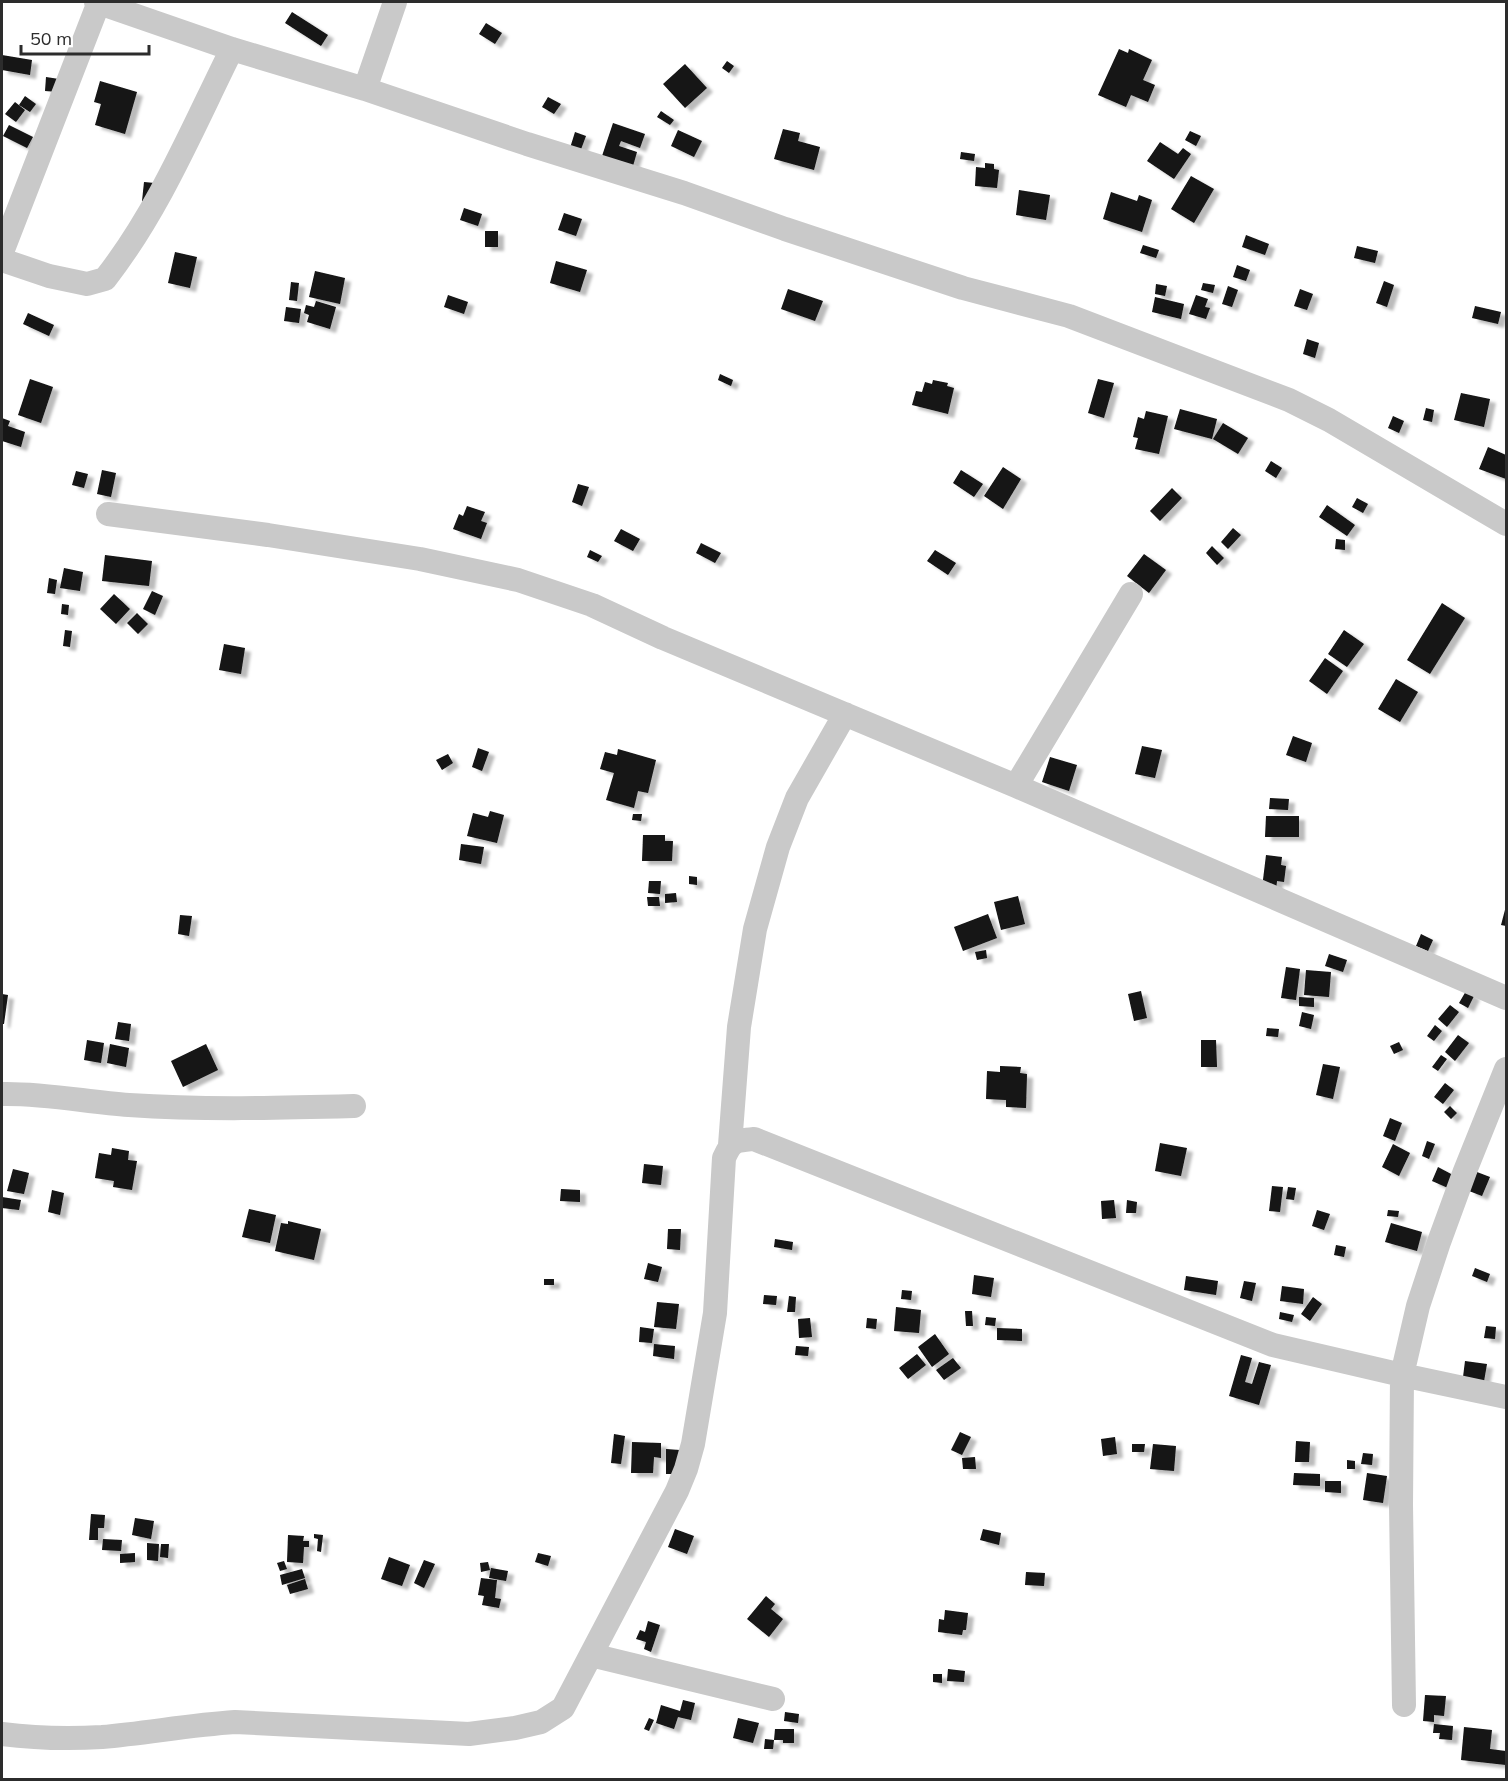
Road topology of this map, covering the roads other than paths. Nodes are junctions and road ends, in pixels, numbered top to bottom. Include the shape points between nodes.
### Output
1 (98, 2) edge
2 (395, 2) edge
3 (231, 49) junction
4 (365, 89) junction
5 (2, 252) edge
6 (2, 260) edge
7 (108, 514) dead end
8 (1506, 524) edge
9 (1131, 594) dead end
10 (845, 714) junction
11 (1016, 786) junction
12 (1506, 998) edge
13 (1506, 1069) edge
14 (2, 1094) edge
15 (354, 1106) dead end
16 (730, 1145) junction
17 (1402, 1375) junction
18 (1506, 1397) edge
19 (591, 1655) junction
20 (772, 1699) dead end
21 (1404, 1705) dead end
22 (2, 1734) edge

1 - 3 street
1 - 5 street
2 - 4 street
3 - 4 street
3 - 6 street via 164,186 105,279 87,284
4 - 8 street via 963,288 1069,316 1178,357 1329,420
7 - 10 street via 408,557 518,580 591,605
9 - 11 street
10 - 11 street
10 - 16 street via 797,798 778,847 758,919 739,1027
11 - 12 street
13 - 17 street via 1439,1242 1418,1306
14 - 15 street via 151,1106
16 - 17 street via 754,1139 1273,1345
16 - 19 street via 723,1158 715,1313 693,1444 677,1491
17 - 18 street
17 - 21 street
19 - 20 street
19 - 22 street via 563,1708 541,1722 515,1728 469,1734 235,1722 99,1737

